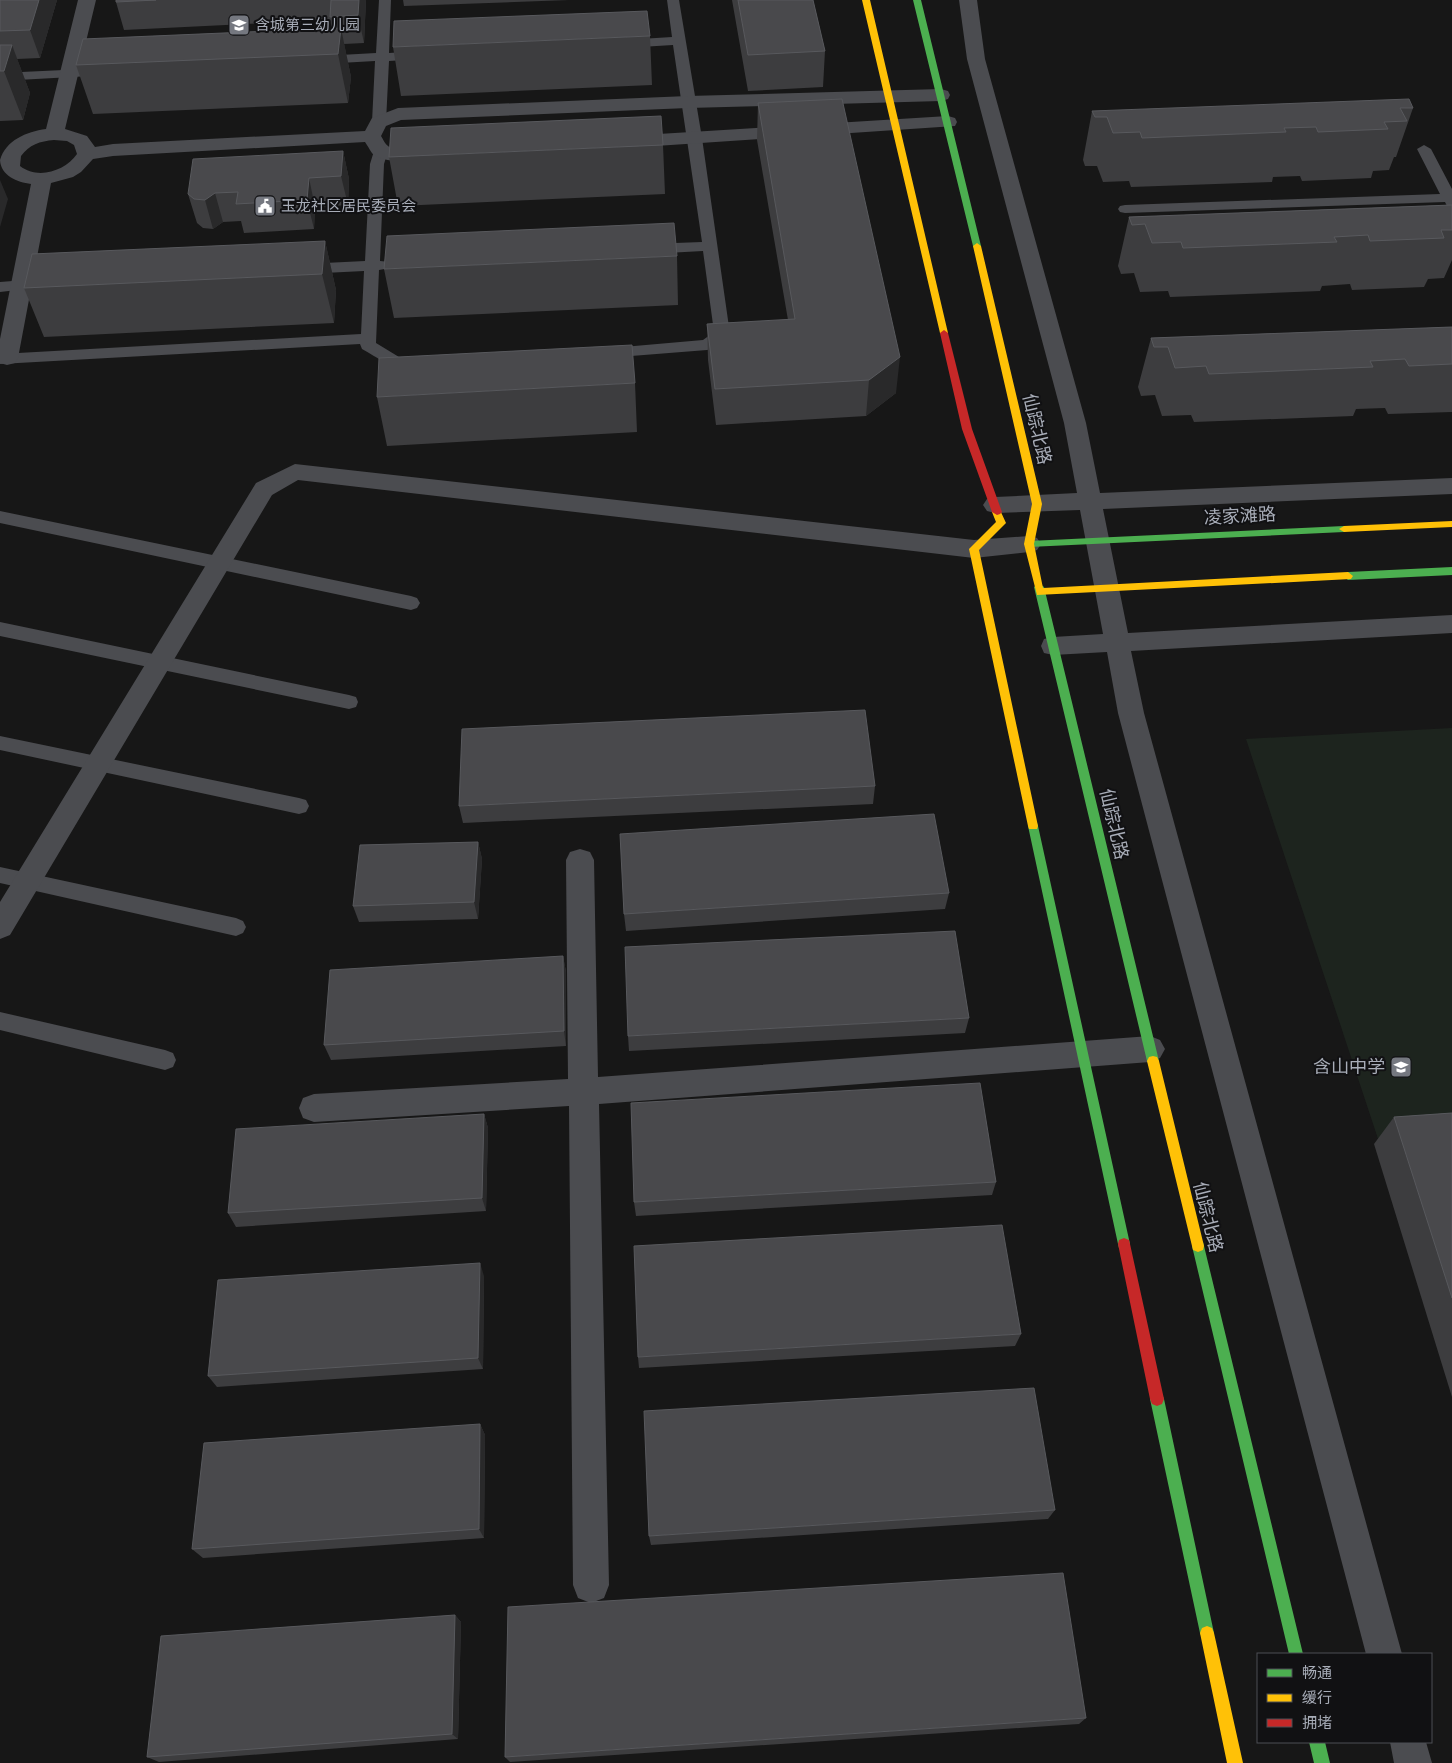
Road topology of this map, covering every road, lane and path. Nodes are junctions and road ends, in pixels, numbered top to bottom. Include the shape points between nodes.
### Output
1 (87, 0) edge
2 (385, 0) edge
3 (673, 0) edge
4 (866, 0) edge
5 (917, 0) edge
6 (968, 0) edge
7 (679, 41) junction
8 (610, 45) edge
9 (432, 54) edge
10 (383, 57) junction
11 (304, 61) edge
12 (98, 72) edge
13 (69, 74) junction
14 (0, 77) edge
15 (941, 95) junction
16 (688, 102) junction
17 (948, 122) junction
18 (54, 134) junction
19 (377, 137) junction
20 (695, 138) junction
21 (606, 143) edge
22 (1424, 149) dead end
23 (448, 153) edge
24 (87, 154) junction
25 (4, 162) edge
26 (42, 178) junction
27 (1451, 201) edge
28 (1126, 209) dead end
29 (710, 246) junction
30 (631, 250) edge
31 (402, 264) edge
32 (372, 266) junction
33 (294, 270) edge
34 (49, 284) edge
35 (10, 286) edge
36 (369, 339) junction
37 (590, 354) edge
38 (4, 359) edge
39 (427, 365) edge
40 (1452, 486) edge
41 (1090, 502) junction
42 (1037, 504) junction
43 (995, 506) junction
44 (0, 517) edge
45 (1452, 524) edge
46 (1097, 540) junction
47 (1029, 544) junction
48 (974, 549) junction
49 (220, 563) junction
50 (1452, 571) edge
51 (1107, 588) junction
52 (1041, 592) junction
53 (411, 604) dead end
54 (1452, 624) edge
55 (0, 629) edge
56 (1118, 642) junction
57 (1053, 646) junction
58 (160, 663) junction
59 (349, 702) dead end
60 (0, 744) edge
61 (98, 764) junction
62 (298, 806) dead end
63 (580, 860) dead end
64 (0, 875) edge
65 (28, 881) junction
66 (0, 927) edge
67 (236, 927) dead end
68 (0, 1021) edge
69 (1150, 1049) junction
70 (1083, 1054) junction
71 (165, 1060) dead end
72 (584, 1092) junction
73 (314, 1108) dead end
74 (591, 1585) dead end
75 (1296, 1653) edge
76 (1384, 1653) edge
77 (1317, 1743) edge
78 (1408, 1743) edge
79 (1235, 1763) edge
80 (1322, 1763) edge
81 (1413, 1763) edge

1 - 13 street
2 - 10 lane
3 - 7 lane
4 - 43 main road via 967,429
5 - 15 main road, 仙踪北路
6 - 41 street via 976,59 1074,423
7 - 8 lane
7 - 16 lane
9 - 10 lane
10 - 11 lane
10 - 19 lane
12 - 13 lane
13 - 14 lane
13 - 18 street
15 - 16 street
15 - 17 main road, 仙踪北路
16 - 19 street via 398,114
16 - 20 lane
17 - 20 street
17 - 42 main road, 仙踪北路
18 - 24 street via 83,142
18 - 25 street via 28,140
19 - 23 street via 398,156
19 - 24 street
19 - 32 lane
20 - 21 street
20 - 29 lane
22 - 27 lane
24 - 26 street via 83,161 66,173
25 - 26 street via 18,174
26 - 35 street
27 - 28 lane
29 - 30 lane
29 - 37 lane via 722,334 707,345
31 - 32 lane
32 - 33 lane
32 - 36 lane
34 - 35 lane
35 - 38 street
36 - 38 lane
36 - 39 lane via 368,345 395,362
40 - 41 street
41 - 42 street
41 - 46 street
42 - 43 street
42 - 47 main road, 仙踪北路
43 - 48 main road via 1001,524
44 - 49 lane
45 - 46 main road, 凌家滩路
46 - 47 main road, 凌家滩路
46 - 51 street
47 - 48 street
47 - 52 main road, 仙踪北路
48 - 49 street via 295,472 264,489
48 - 70 main road
49 - 53 lane
49 - 58 street
50 - 51 main road
51 - 52 main road
51 - 56 street
52 - 57 main road, 仙踪北路
54 - 56 street
55 - 58 lane
56 - 57 street
56 - 76 street via 1131,713
57 - 69 main road, 仙踪北路
58 - 59 lane
58 - 61 street
60 - 61 lane
61 - 62 lane
61 - 65 street
63 - 72 street
64 - 65 lane
65 - 66 street
65 - 67 lane
68 - 71 lane
69 - 70 street
69 - 75 main road, 仙踪北路
70 - 72 street
70 - 79 main road
72 - 73 street
72 - 74 street
77 - 80 main road
78 - 81 street

